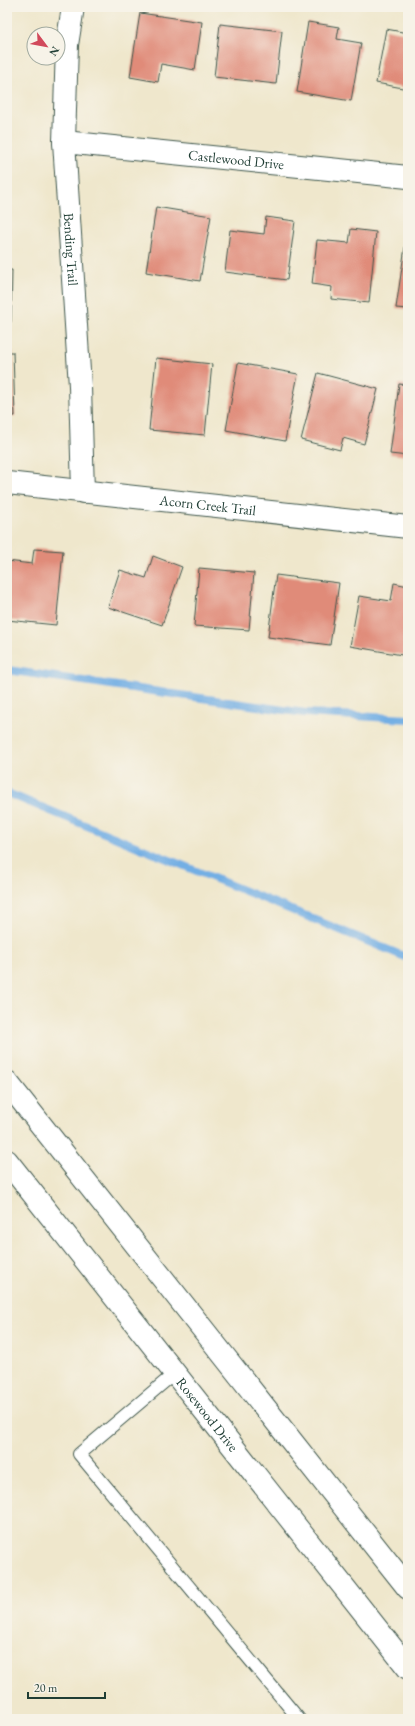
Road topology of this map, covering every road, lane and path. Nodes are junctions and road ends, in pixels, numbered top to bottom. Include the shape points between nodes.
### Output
1 (73, 7) edge
2 (64, 142) junction
3 (408, 177) edge
4 (7, 484) edge
5 (83, 492) junction
6 (408, 527) edge
7 (7, 1082) edge
8 (7, 1161) edge
9 (175, 1374) junction
10 (408, 1588) edge
11 (408, 1668) edge
12 (299, 1719) edge

1 - 2 main road, Bending Trail via 67,45
2 - 3 main road, Castlewood Drive
2 - 5 main road, Bending Trail via 80,386
4 - 5 main road, Acorn Creek Trail
5 - 6 main road, Acorn Creek Trail
7 - 10 main road
8 - 9 main road, Rosewood Drive
9 - 11 main road, Rosewood Drive
9 - 12 lane via 79,1454

